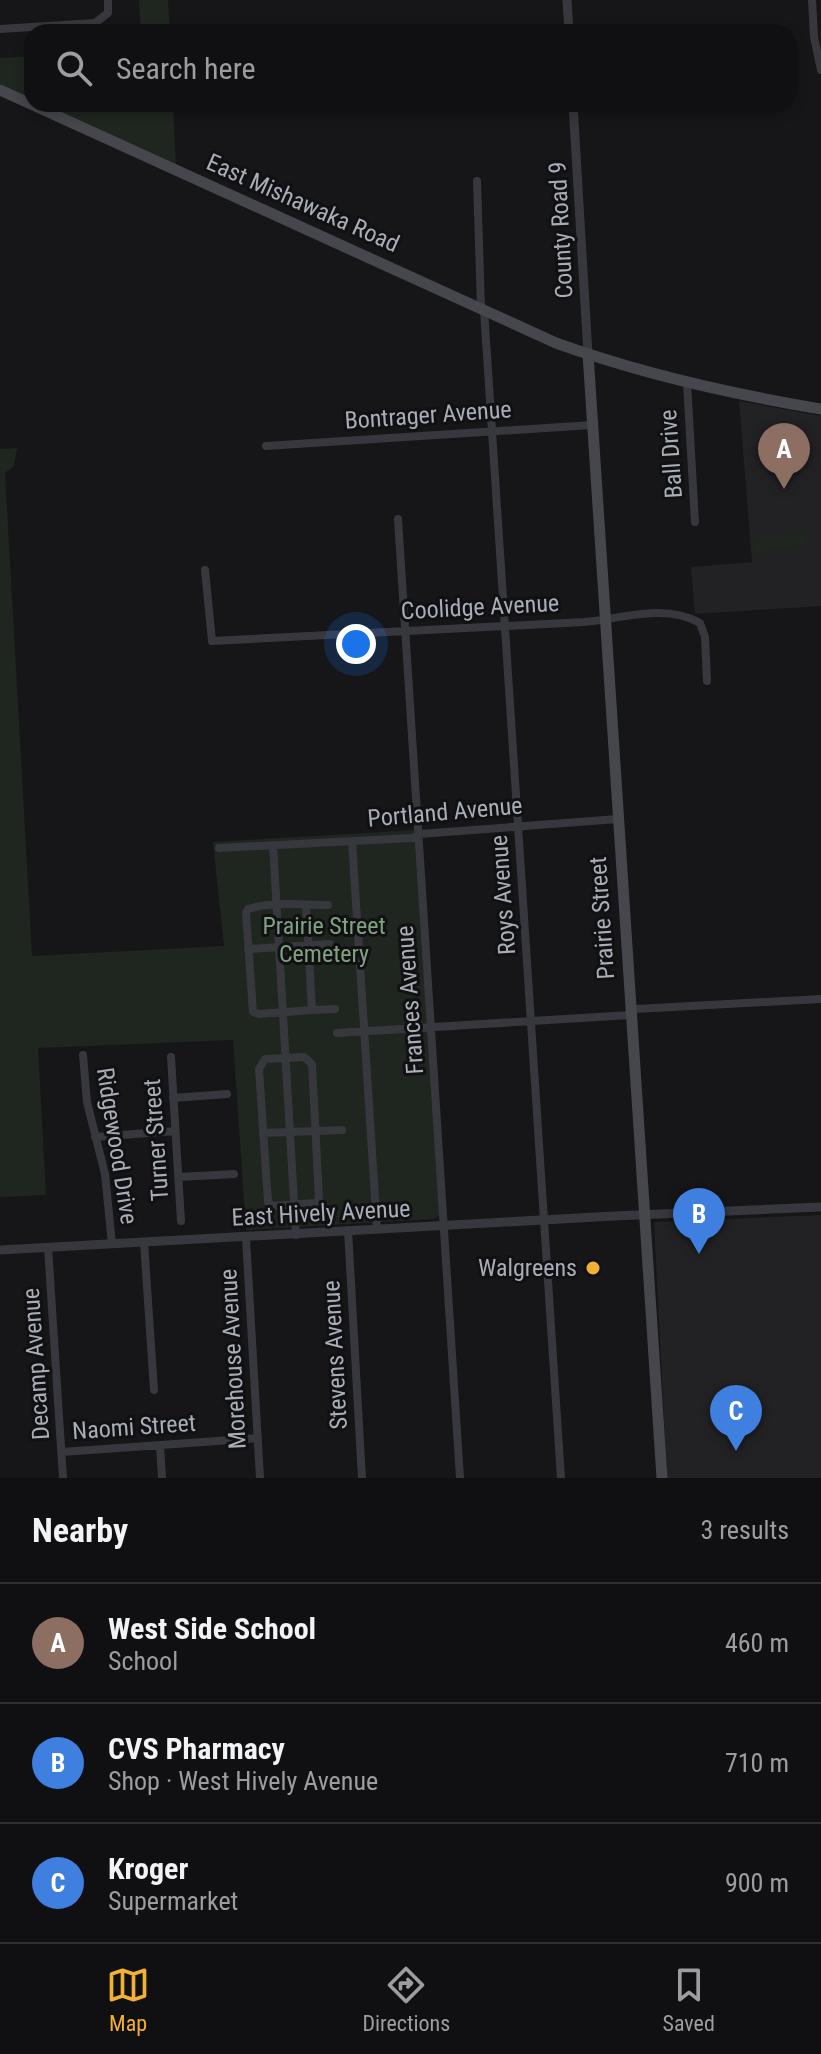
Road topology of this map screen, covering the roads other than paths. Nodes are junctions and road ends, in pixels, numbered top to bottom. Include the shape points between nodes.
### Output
1 (108, 0) edge
2 (567, 0) edge
3 (812, 0) edge
4 (79, 24) edge
5 (568, 24) edge
6 (24, 27) edge
7 (0, 29) edge
8 (821, 70) edge
9 (0, 90) edge
10 (24, 101) edge
11 (49, 112) edge
12 (573, 112) edge
13 (477, 181) dead end
14 (483, 309) junction
15 (588, 354) junction
16 (687, 383) junction
17 (821, 409) edge
18 (592, 425) junction
19 (493, 431) junction
20 (266, 446) dead end
21 (398, 519) dead end
22 (695, 522) dead end
23 (205, 570) dead end
24 (604, 619) junction
25 (505, 626) junction
26 (404, 631) junction
27 (707, 681) dead end
28 (618, 819) junction
29 (518, 826) junction
30 (420, 834) junction
31 (352, 841) junction
32 (273, 845) junction
33 (219, 848) dead end
34 (306, 905) junction
35 (328, 905) dead end
36 (276, 906) junction
37 (330, 944) dead end
38 (307, 945) junction
39 (279, 946) junction
40 (248, 949) junction
41 (821, 999) edge
42 (335, 1009) dead end
43 (312, 1010) junction
44 (283, 1011) junction
45 (630, 1015) junction
46 (531, 1021) junction
47 (432, 1028) junction
48 (364, 1032) junction
49 (337, 1033) dead end
50 (83, 1055) dead end
51 (171, 1057) dead end
52 (285, 1058) junction
53 (227, 1094) dead end
54 (173, 1098) junction
55 (342, 1130) dead end
56 (175, 1131) junction
57 (315, 1131) junction
58 (290, 1132) junction
59 (263, 1133) junction
60 (95, 1137) junction
61 (234, 1174) dead end
62 (179, 1177) junction
63 (294, 1204) junction
64 (821, 1207) edge
65 (644, 1214) junction
66 (544, 1219) junction
67 (181, 1221) dead end
68 (445, 1226) junction
69 (377, 1229) junction
70 (348, 1230) junction
71 (296, 1235) junction
72 (246, 1238) junction
73 (144, 1242) junction
74 (112, 1244) junction
75 (48, 1247) junction
76 (0, 1250) edge
77 (154, 1390) dead end
78 (258, 1438) junction
79 (160, 1445) junction
80 (62, 1452) junction
81 (63, 1478) edge
82 (162, 1478) edge
83 (260, 1478) edge
84 (362, 1478) edge
85 (460, 1478) edge
86 (561, 1478) edge
87 (662, 1478) edge

1 - 4 street via 108,13 95,23
2 - 5 street
3 - 8 street
6 - 7 street
9 - 10 main road, East Mishawaka Road
11 - 14 main road, East Mishawaka Road
12 - 15 street, County Road 9
13 - 14 street, Roys Avenue
14 - 15 main road, East Mishawaka Road
14 - 19 street, Roys Avenue
15 - 16 main road, East Mishawaka Road
15 - 18 main road, Prairie Street
16 - 17 main road, East Mishawaka Road
16 - 22 street, Ball Drive
18 - 19 street, Bontrager Avenue
18 - 24 main road, Prairie Street
19 - 20 street, Bontrager Avenue
19 - 25 street, Roys Avenue
21 - 26 street, Frances Avenue
23 - 26 street, Coolidge Avenue via 212,641
24 - 25 street, Coolidge Avenue
24 - 27 street, Coolidge Avenue via 684,614 700,623
24 - 28 main road, Prairie Street
25 - 26 street, Coolidge Avenue
25 - 29 street, Roys Avenue
26 - 30 street, Frances Avenue
28 - 29 street, Portland Avenue
28 - 45 main road, Prairie Street
29 - 30 street, Portland Avenue
29 - 46 street, Roys Avenue
30 - 31 street, Portland Avenue
30 - 47 street, Frances Avenue
31 - 32 street, Portland Avenue
31 - 48 street
32 - 33 street, Portland Avenue
32 - 36 street
34 - 35 street
34 - 36 street
34 - 38 street
36 - 39 street
36 - 40 street via 248,909
37 - 38 street
38 - 39 street
38 - 43 street
39 - 40 street
39 - 44 street
40 - 44 street via 253,1012
41 - 45 street via 636,1009
42 - 43 street
43 - 44 street
44 - 52 street
45 - 46 street
45 - 65 main road, Prairie Street
46 - 47 street
46 - 66 street, Roys Avenue
47 - 48 street
47 - 68 street, Frances Avenue
48 - 49 street
48 - 69 street
50 - 60 street, Ridgewood Drive
51 - 54 street, Turner Street
52 - 57 street via 304,1057 312,1064
52 - 58 street
52 - 59 street via 265,1059 259,1069
53 - 54 street
54 - 56 street, Turner Street
55 - 57 street
56 - 60 street
56 - 62 street, Turner Street
57 - 58 street
57 - 63 street via 319,1199
58 - 59 street
58 - 63 street
59 - 63 street via 268,1202
60 - 74 street, Ridgewood Drive via 105,1174
61 - 62 street
62 - 67 street, Turner Street
63 - 71 street
64 - 65 street, East Hively Avenue
65 - 66 street, East Hively Avenue
65 - 87 main road, Prairie Street
66 - 68 street, East Hively Avenue
66 - 86 street, Roys Avenue
68 - 69 street, East Hively Avenue
68 - 85 street, Frances Avenue
69 - 70 street, East Hively Avenue
70 - 71 street, East Hively Avenue
70 - 84 street, Stevens Avenue
71 - 72 street, East Hively Avenue
72 - 73 street, East Hively Avenue
72 - 78 street, Morehouse Avenue
73 - 74 street, East Hively Avenue
73 - 77 street
74 - 75 street, East Hively Avenue
75 - 76 street, East Hively Avenue
75 - 80 street, Decamp Avenue
78 - 79 street, Naomi Street
78 - 83 street, Morehouse Avenue
79 - 80 street, Naomi Street
79 - 82 street
80 - 81 street, Decamp Avenue

